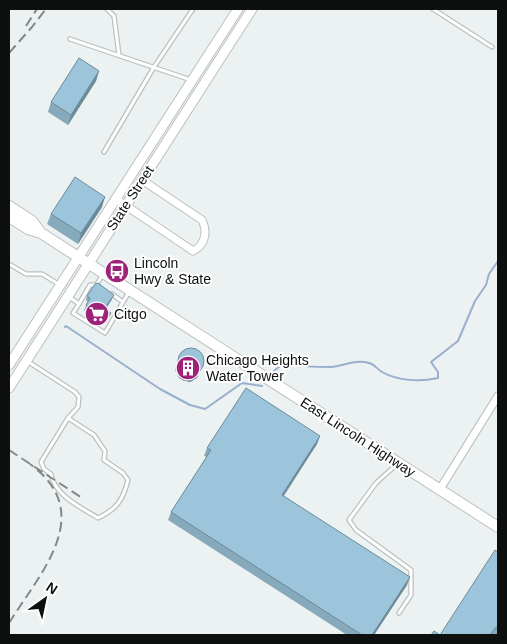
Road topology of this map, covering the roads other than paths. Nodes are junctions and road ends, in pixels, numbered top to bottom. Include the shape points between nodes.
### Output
1 (107, 9) edge
2 (193, 9) edge
3 (238, 9) edge
4 (252, 9) edge
5 (433, 9) edge
6 (70, 39) dead end
7 (492, 47) dead end
8 (119, 55) junction
9 (154, 67) junction
10 (192, 80) junction
11 (104, 152) dead end
12 (142, 180) junction
13 (116, 199) junction
14 (9, 206) edge
15 (126, 206) junction
16 (9, 216) edge
17 (41, 232) junction
18 (79, 257) junction
19 (88, 263) junction
20 (9, 264) edge
21 (104, 273) junction
22 (97, 284) junction
23 (61, 286) junction
24 (104, 289) edge
25 (130, 290) junction
26 (110, 293) edge
27 (67, 296) junction
28 (123, 302) junction
29 (79, 304) junction
30 (26, 360) junction
31 (9, 365) edge
32 (9, 388) edge
33 (498, 396) edge
34 (68, 418) junction
35 (398, 462) junction
36 (440, 490) junction
37 (498, 527) edge
38 (399, 613) dead end

1 - 8 lane via 114,16
2 - 9 lane
3 - 10 street, State Street
4 - 12 street, State Street
5 - 7 lane
6 - 8 lane
8 - 9 lane
9 - 10 lane
9 - 11 lane
10 - 13 street, State Street
12 - 15 street, State Street
12 - 15 street via 202,220 206,236 193,251
13 - 15 street
13 - 18 street, State Street
14 - 17 main road, East Lincoln Highway via 32,220
15 - 19 street, State Street
16 - 17 main road, East Lincoln Highway
17 - 18 main road, East Lincoln Highway
18 - 19 main road, East Lincoln Highway
18 - 23 street, State Street
19 - 21 main road, East Lincoln Highway
19 - 27 street, State Street
20 - 23 lane via 26,274 42,274
21 - 22 lane
21 - 25 main road, East Lincoln Highway
22 - 24 lane
22 - 29 lane via 90,285
23 - 31 street, State Street
25 - 28 lane
25 - 35 main road, East Lincoln Highway
26 - 28 lane
27 - 29 lane
27 - 30 street, State Street
28 - 29 lane via 105,333 74,313
30 - 32 street, State Street
30 - 34 lane via 79,397 78,407
33 - 36 street
34 - 34 lane via 41,462 60,490 98,518 116,507 128,480 104,460 105,451 94,435
35 - 36 main road, East Lincoln Highway
35 - 38 lane via 348,520 356,530 411,570 411,595
36 - 37 main road, East Lincoln Highway

